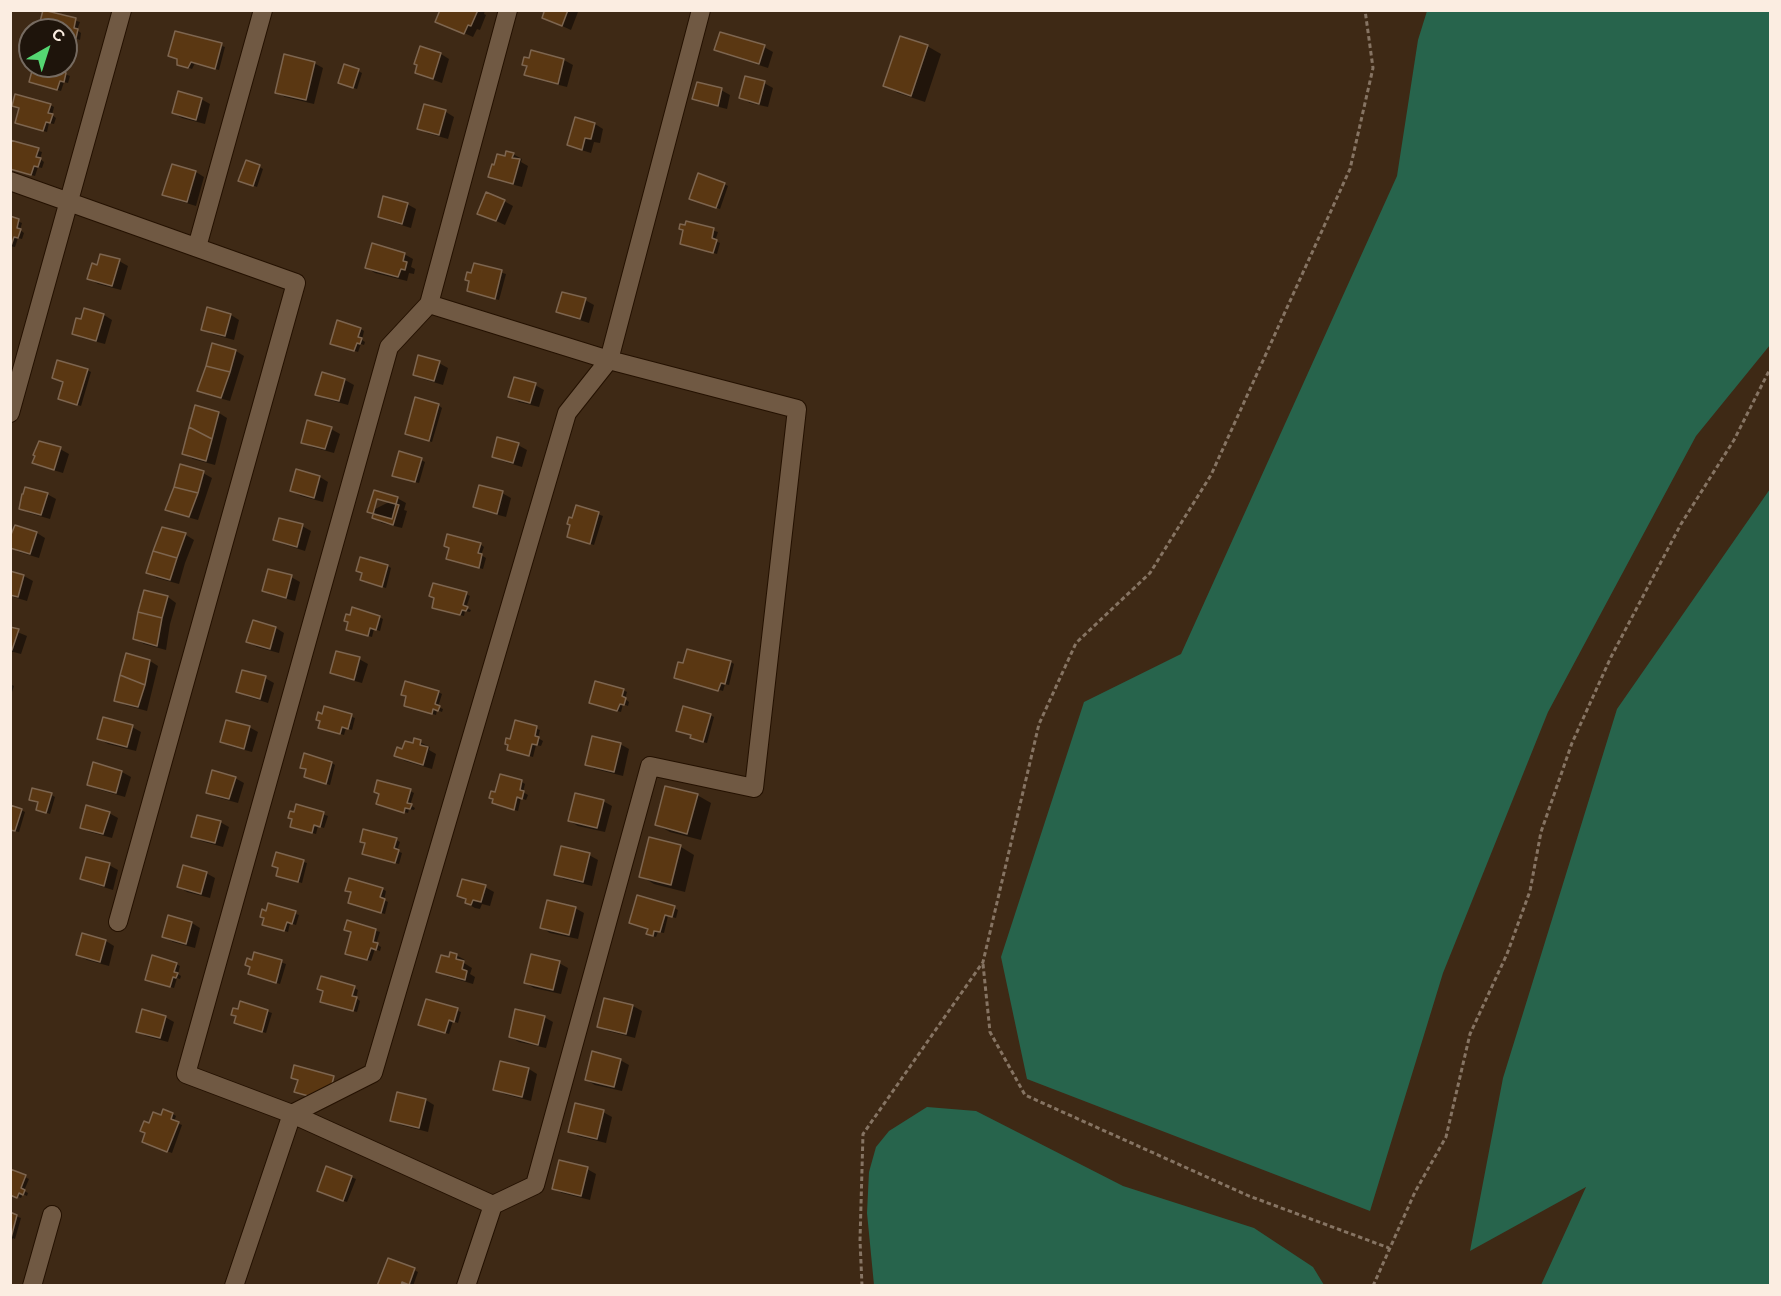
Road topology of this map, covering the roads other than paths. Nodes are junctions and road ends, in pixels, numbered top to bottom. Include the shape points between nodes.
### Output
1 (122, 10) edge
2 (263, 10) edge
3 (508, 10) edge
4 (701, 10) edge
5 (10, 181) edge
6 (70, 202) junction
7 (197, 248) junction
8 (429, 304) junction
9 (609, 360) junction
10 (10, 413) edge
11 (118, 922) dead end
12 (292, 1114) junction
13 (493, 1205) junction
14 (52, 1215) dead end
15 (32, 1286) edge
16 (234, 1286) edge
17 (466, 1286) edge

1 - 6 street
2 - 7 street
3 - 8 street
4 - 9 street
5 - 6 street
6 - 7 street
6 - 10 street
7 - 11 street via 296,283
8 - 9 street
8 - 12 street via 389,348 186,1074
9 - 12 street via 567,413 373,1073
9 - 13 street via 797,409 753,788 650,766 535,1185
12 - 13 street
12 - 16 street
13 - 17 street
14 - 15 street

